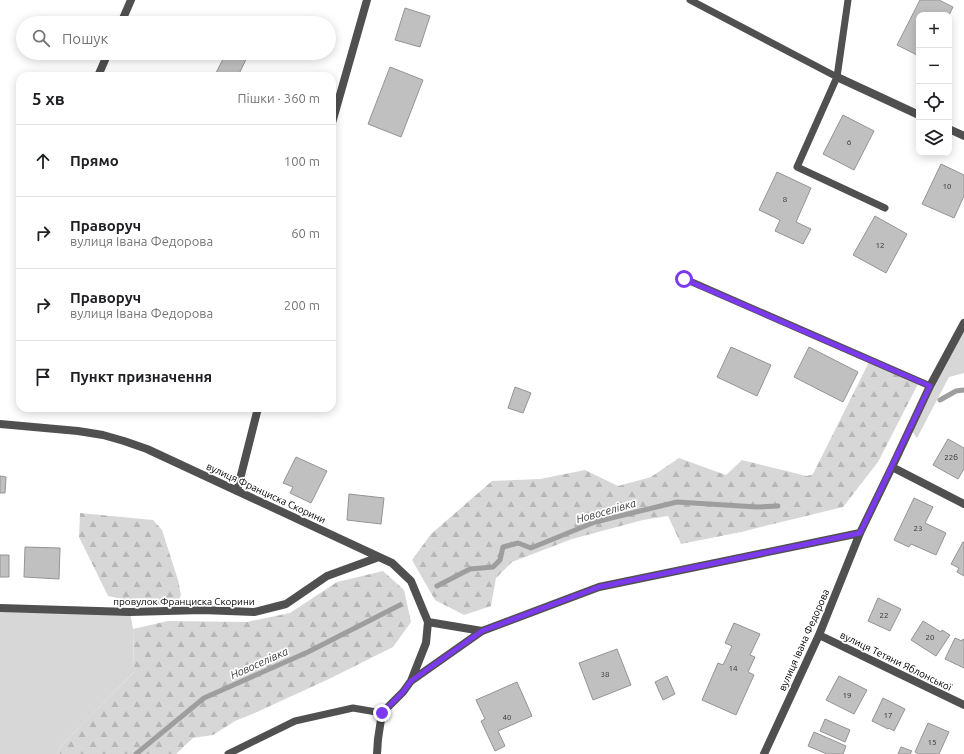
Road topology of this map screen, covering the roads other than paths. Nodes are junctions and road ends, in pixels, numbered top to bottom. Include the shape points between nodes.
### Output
1 (131, 0) edge
2 (367, 0) edge
3 (690, 0) edge
4 (848, 0) edge
5 (124, 16) edge
6 (105, 60) edge
7 (100, 72) edge
8 (837, 77) junction
9 (336, 109) edge
10 (916, 114) edge
11 (952, 130) edge
12 (964, 136) edge
13 (885, 208) dead end
14 (684, 279) dead end
15 (964, 323) edge
16 (930, 386) junction
17 (257, 412) edge
18 (0, 424) edge
19 (892, 467) junction
20 (237, 491) junction
21 (964, 504) edge
22 (860, 533) junction
23 (379, 557) junction
24 (0, 608) edge
25 (428, 622) junction
26 (482, 631) junction
27 (819, 635) junction
28 (411, 681) junction
29 (964, 705) edge
30 (382, 713) junction
31 (228, 754) edge
32 (378, 754) edge
33 (764, 754) edge

1 - 5 street
2 - 9 street
3 - 8 lane
4 - 8 lane
6 - 7 street
8 - 10 street
8 - 13 lane via 797,167
11 - 12 street
14 - 16 lane
15 - 16 street, вулиця Івана Федорова
16 - 19 street, вулиця Івана Федорова
17 - 20 street
18 - 20 street, вулиця Франциска Скорини via 104,435 147,449
19 - 21 street
19 - 22 street, вулиця Івана Федорова
20 - 23 street, вулиця Франциска Скорини
22 - 26 street via 599,587
22 - 27 street, вулиця Івана Федорова
23 - 24 street, провулок Франциска Скорини via 327,576 286,604 254,612
23 - 25 street, вулиця Франциска Скорини via 392,563 411,581
25 - 26 street
25 - 28 street, вулиця Франциска Скорини via 426,643
26 - 28 street
27 - 29 street, вулиця Тетяни Яблонської
27 - 33 street, вулиця Івана Федорова
28 - 30 street
30 - 31 lane via 353,708 295,721
30 - 32 street

